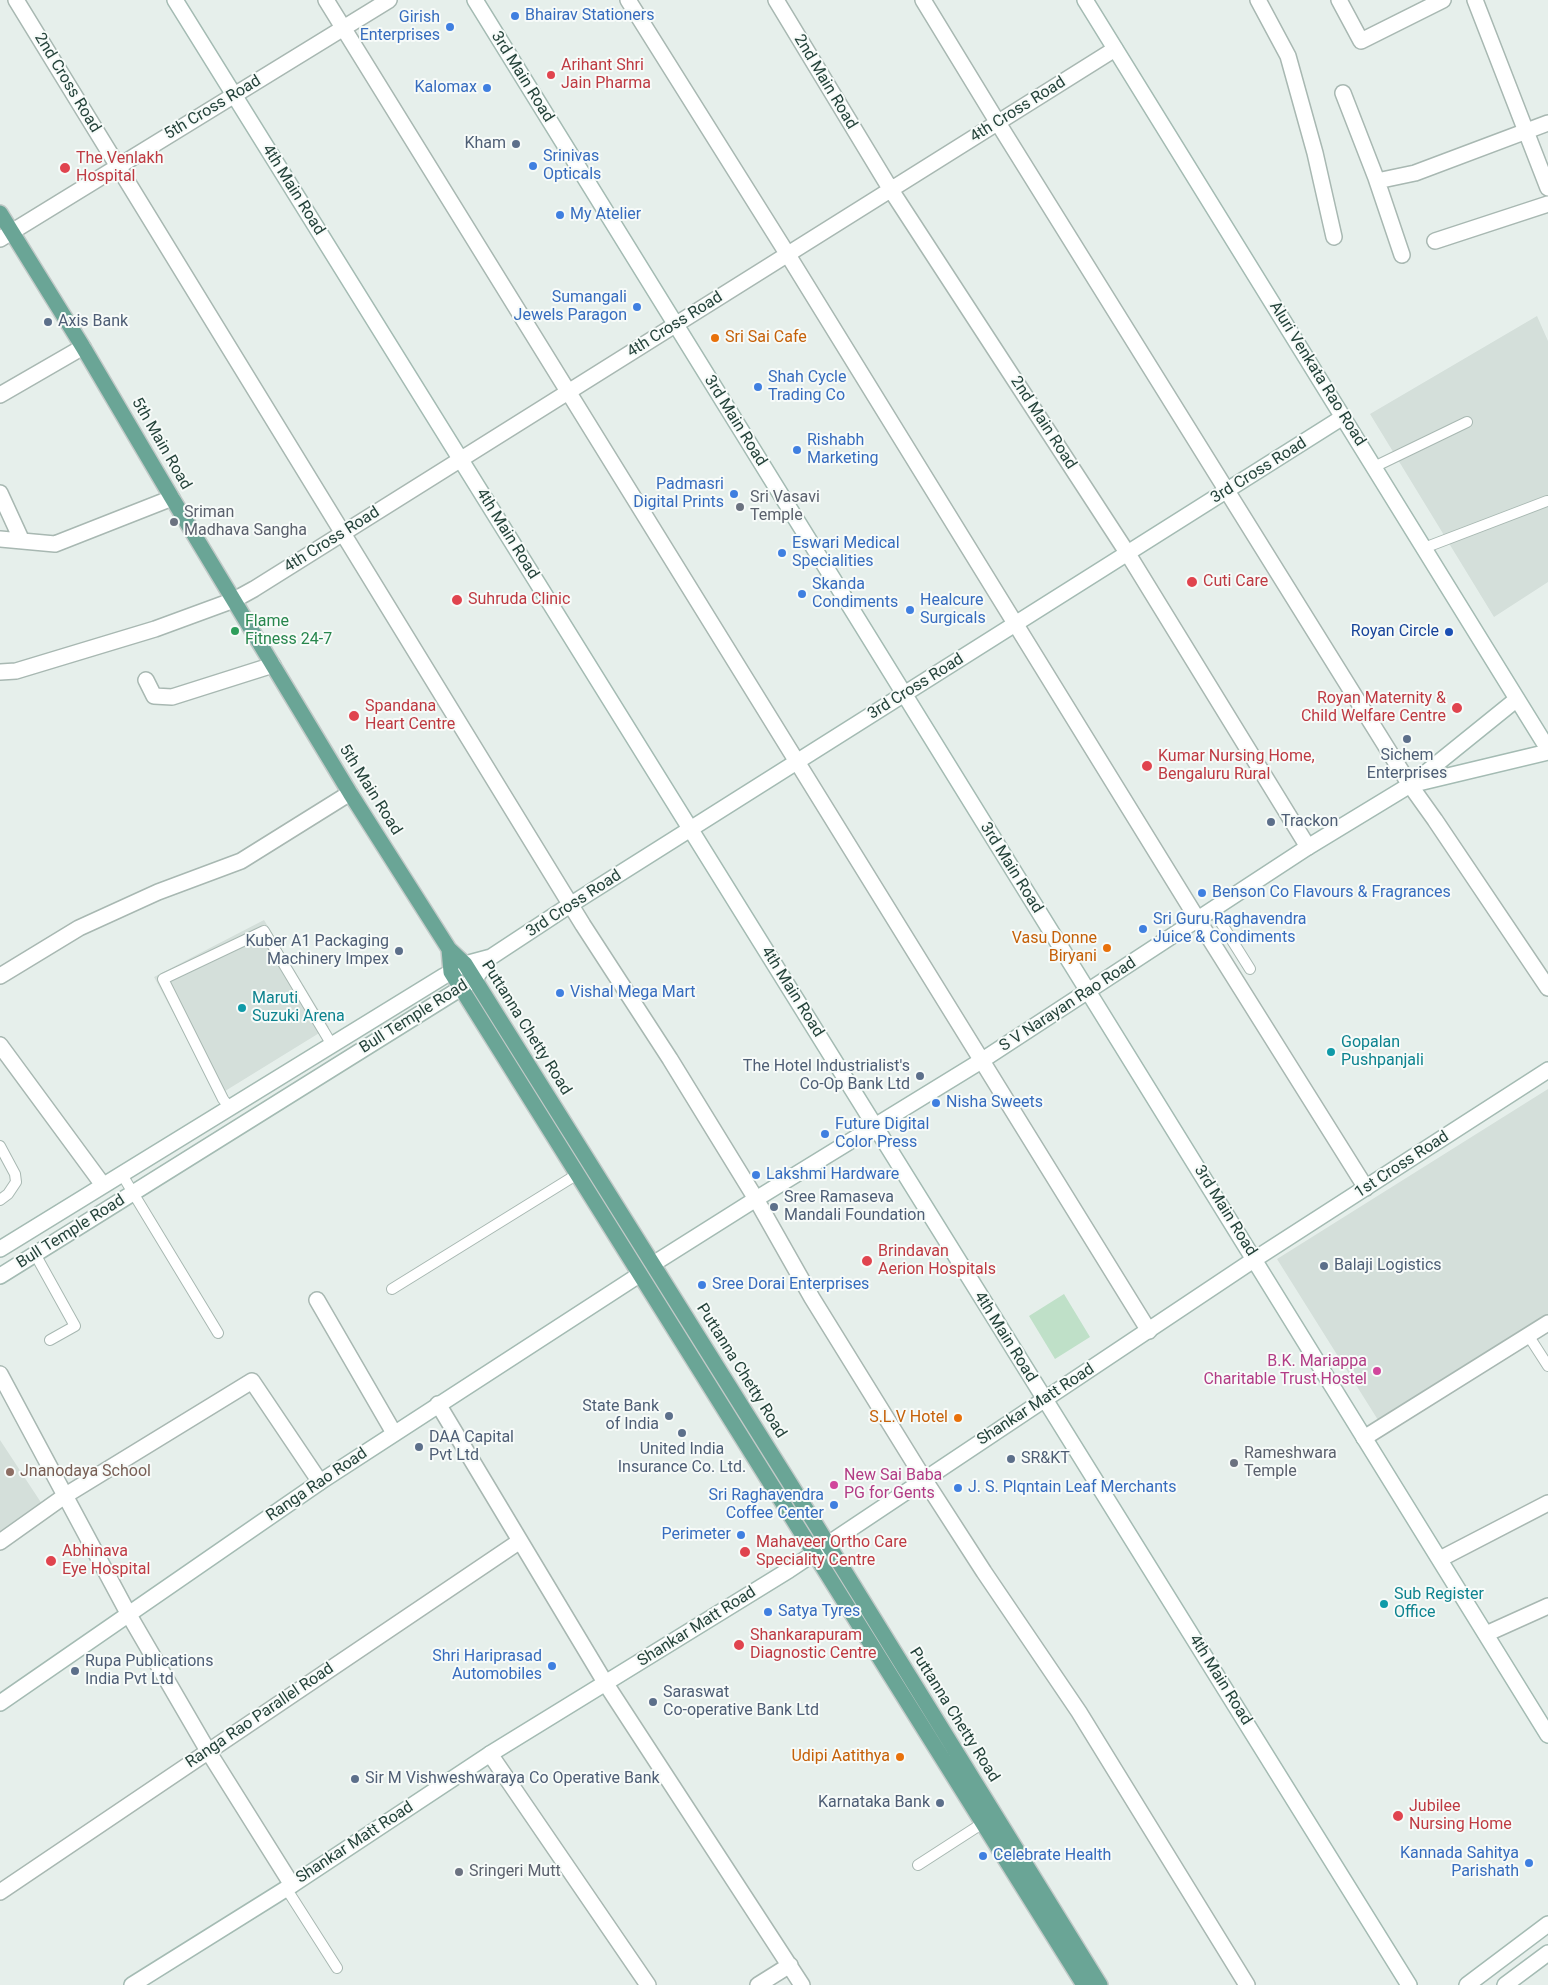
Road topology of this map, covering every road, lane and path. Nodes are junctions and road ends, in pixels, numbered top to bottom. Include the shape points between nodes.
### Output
1 (16, 0) edge
2 (175, 0) edge
3 (326, 0) edge
4 (389, 0) edge
5 (475, 0) edge
6 (628, 0) edge
7 (776, 0) edge
8 (924, 0) edge
9 (1085, 0) edge
10 (1258, 0) edge
11 (1340, 0) edge
12 (1443, 0) edge
13 (1475, 0) edge
14 (343, 28) junction
15 (1115, 49) junction
16 (1344, 93) dead end
17 (234, 95) junction
18 (998, 123) junction
19 (1548, 123) edge
20 (1528, 131) junction
21 (118, 166) junction
22 (1377, 181) junction
23 (1548, 188) edge
24 (891, 190) junction
25 (1548, 204) edge
26 (0, 212) edge
27 (6, 235) edge
28 (1334, 237) dead end
29 (1435, 241) dead end
30 (788, 255) junction
31 (1402, 255) dead end
32 (676, 325) junction
33 (83, 347) junction
34 (567, 393) junction
35 (0, 395) edge
36 (1343, 418) junction
37 (1467, 422) dead end
38 (461, 460) junction
39 (1374, 467) junction
40 (1228, 490) junction
41 (0, 492) edge
42 (172, 498) junction
43 (1547, 501) dead end
44 (343, 534) junction
45 (0, 539) edge
46 (22, 541) junction
47 (1424, 548) junction
48 (1128, 554) junction
49 (234, 600) junction
50 (1016, 624) junction
51 (273, 665) junction
52 (0, 672) edge
53 (146, 680) dead end
54 (904, 694) junction
55 (1517, 699) junction
56 (1548, 750) edge
57 (796, 763) junction
58 (1410, 785) junction
59 (350, 793) junction
60 (691, 829) junction
61 (1308, 847) junction
62 (570, 905) junction
63 (1212, 910) junction
64 (1198, 920) junction
65 (449, 949) junction
66 (490, 958) junction
67 (465, 964) junction
68 (1250, 969) dead end
69 (451, 972) junction
70 (0, 976) edge
71 (468, 984) junction
72 (1548, 988) edge
73 (1088, 992) junction
74 (332, 1044) junction
75 (0, 1045) edge
76 (981, 1061) junction
77 (1548, 1070) edge
78 (229, 1107) junction
79 (875, 1126) junction
80 (0, 1146) edge
81 (121, 1173) junction
82 (576, 1175) junction
83 (103, 1185) junction
84 (1366, 1188) junction
85 (133, 1192) junction
86 (756, 1199) junction
87 (0, 1200) edge
88 (0, 1250) edge
89 (35, 1254) junction
90 (1255, 1259) junction
91 (654, 1264) junction
92 (639, 1275) junction
93 (0, 1276) edge
94 (392, 1290) dead end
95 (317, 1300) dead end
96 (1548, 1322) edge
97 (1149, 1331) junction
98 (218, 1332) dead end
99 (1528, 1335) junction
100 (50, 1340) dead end
101 (1548, 1366) edge
102 (0, 1374) edge
103 (1044, 1400) junction
104 (438, 1404) junction
105 (394, 1433) junction
106 (1364, 1438) junction
107 (924, 1479) junction
108 (320, 1482) junction
109 (66, 1495) junction
110 (1548, 1503) edge
111 (520, 1541) junction
112 (0, 1542) edge
113 (828, 1543) junction
114 (814, 1553) junction
115 (1440, 1560) junction
116 (1548, 1606) edge
117 (129, 1616) junction
118 (1486, 1634) junction
119 (606, 1684) junction
120 (0, 1703) edge
121 (1548, 1735) edge
122 (208, 1751) junction
123 (490, 1754) junction
124 (983, 1823) junction
125 (918, 1865) dead end
126 (289, 1886) junction
127 (0, 1892) edge
128 (1548, 1924) edge
129 (1548, 1954) edge
130 (790, 1965) junction
131 (336, 1968) dead end
132 (132, 1985) edge
133 (648, 1985) edge
134 (758, 1985) edge
135 (802, 1985) edge
136 (1084, 1985) edge
137 (1100, 1985) edge
138 (1247, 1985) edge
139 (1409, 1985) edge
140 (1466, 1985) edge
141 (1505, 1985) edge

1 - 21 street, 2nd Cross Road
2 - 17 street, 4th Main Road
3 - 14 street
4 - 14 street, 5th Cross Road
5 - 32 street, 3rd Main Road
6 - 30 street
7 - 24 street, 2nd Main Road
8 - 18 street
9 - 15 street, Aluri Venkata Rao Road
10 - 28 street via 1288,56
11 - 12 street via 1361,41
13 - 20 street
14 - 17 street, 5th Cross Road
14 - 34 street
15 - 18 street, 4th Cross Road
15 - 36 street, Aluri Venkata Rao Road
16 - 22 street
17 - 21 street, 5th Cross Road
17 - 38 street, 4th Main Road
18 - 24 street, 4th Cross Road
18 - 40 street
19 - 20 street
20 - 22 street via 1415,173
20 - 23 street
21 - 27 street, 5th Cross Road
21 - 44 street, 2nd Cross Road
22 - 31 street
24 - 30 street, 4th Cross Road
24 - 48 street, 2nd Main Road
25 - 29 street
26 - 27 main road, 5th Main Road
27 - 33 main road, 5th Main Road
30 - 32 street, 4th Cross Road
30 - 50 street
32 - 34 street, 4th Cross Road
32 - 54 street, 3rd Main Road
33 - 35 street
33 - 42 main road, 5th Main Road
34 - 38 street, 4th Cross Road
34 - 57 street
36 - 39 street, Aluri Venkata Rao Road
36 - 40 street, 3rd Cross Road
37 - 39 lane
38 - 44 street, 4th Cross Road
38 - 60 street, 4th Main Road
39 - 47 street, Aluri Venkata Rao Road
40 - 48 street, 3rd Cross Road
40 - 58 street
41 - 46 street
42 - 46 street via 55,544
42 - 49 main road, 5th Main Road
43 - 47 lane
44 - 49 street, 4th Cross Road
44 - 62 street, 2nd Cross Road
45 - 46 street
47 - 55 street, Aluri Venkata Rao Road
48 - 50 street, 3rd Cross Road
48 - 61 street, 2nd Main Road
49 - 51 main road, 5th Main Road
49 - 52 street, 4th Cross Road via 146,632 16,671
50 - 54 street, 3rd Cross Road
50 - 64 street
51 - 53 street via 172,697 154,696
51 - 59 main road, 5th Main Road
54 - 57 street, 3rd Cross Road
54 - 73 street, 3rd Main Road
55 - 56 street, Aluri Venkata Rao Road
55 - 58 street
56 - 58 street, S V Narayan Rao Road
57 - 60 street, 3rd Cross Road
57 - 76 street
58 - 61 street, S V Narayan Rao Road
58 - 72 street
59 - 65 main road, 5th Main Road
59 - 70 street via 241,861 158,892 79,928
60 - 62 street, 3rd Cross Road
60 - 79 street, 4th Main Road
61 - 63 street, S V Narayan Rao Road
62 - 66 street, 3rd Cross Road
62 - 86 street, 2nd Cross Road
63 - 64 street, S V Narayan Rao Road
63 - 68 lane
64 - 73 street, S V Narayan Rao Road
64 - 84 street
65 - 67 main road, Puttanna Chetty Road
65 - 69 main road, Puttanna Chetty Road
66 - 67 street, Bull Temple Road
66 - 71 street, Bull Temple Road
67 - 69 street, Bull Temple Road
67 - 71 main road, Puttanna Chetty Road
69 - 71 main road, Puttanna Chetty Road
69 - 74 street, Bull Temple Road
71 - 82 main road, Puttanna Chetty Road
71 - 85 street, Bull Temple Road
71 - 91 main road, Puttanna Chetty Road
73 - 76 street, S V Narayan Rao Road
73 - 90 street, 3rd Main Road
74 - 78 street, Bull Temple Road
74 - 78 lane via 264,931 163,979
75 - 83 street
76 - 79 street, S V Narayan Rao Road
76 - 97 street
77 - 84 street, 1st Cross Road
78 - 81 street, Bull Temple Road
79 - 86 street, S V Narayan Rao Road
79 - 103 street, 4th Main Road
80 - 87 lane via 16,1182
81 - 83 street, Bull Temple Road
81 - 85 lane
82 - 92 main road, Puttanna Chetty Road
82 - 94 lane
83 - 88 street, Bull Temple Road
84 - 90 street, 1st Cross Road
85 - 89 street, Bull Temple Road
85 - 98 lane
86 - 91 street, S V Narayan Rao Road
86 - 107 street, 2nd Cross Road via 812,1298
89 - 93 street, Bull Temple Road
89 - 100 lane via 75,1326
90 - 97 street, Shankar Matt Road
90 - 106 street, 3rd Main Road
91 - 113 main road, Puttanna Chetty Road
92 - 104 street, Ranga Rao Road
92 - 114 main road, Puttanna Chetty Road
95 - 105 street
96 - 99 street
97 - 103 street, Shankar Matt Road
99 - 101 lane
99 - 106 street
102 - 109 street
103 - 107 street, Shankar Matt Road
103 - 139 street, 4th Main Road
104 - 105 street, Ranga Rao Road
104 - 111 street
105 - 108 street, Ranga Rao Road
106 - 115 street, 3rd Main Road
107 - 113 street, Shankar Matt Road
107 - 138 street, 2nd Cross Road via 1079,1712
108 - 109 street via 252,1381
108 - 117 street, Ranga Rao Road
109 - 112 street
109 - 117 street
110 - 115 street
111 - 119 street
111 - 122 street, Ranga Rao Parallel Road
113 - 114 street, Shankar Matt Road
113 - 137 main road, Puttanna Chetty Road
114 - 119 street, Shankar Matt Road
114 - 124 main road, Puttanna Chetty Road
115 - 118 street, 3rd Main Road
116 - 118 street
117 - 120 street, Ranga Rao Road
117 - 122 street
118 - 121 street, 3rd Main Road
119 - 123 street, Shankar Matt Road
119 - 130 street
122 - 126 street
122 - 127 street, Ranga Rao Parallel Road
123 - 126 street, Shankar Matt Road
123 - 133 street
124 - 125 lane
124 - 136 main road, Puttanna Chetty Road
126 - 131 lane
126 - 132 street, Shankar Matt Road
128 - 140 street
129 - 141 street
130 - 134 street
130 - 135 street

